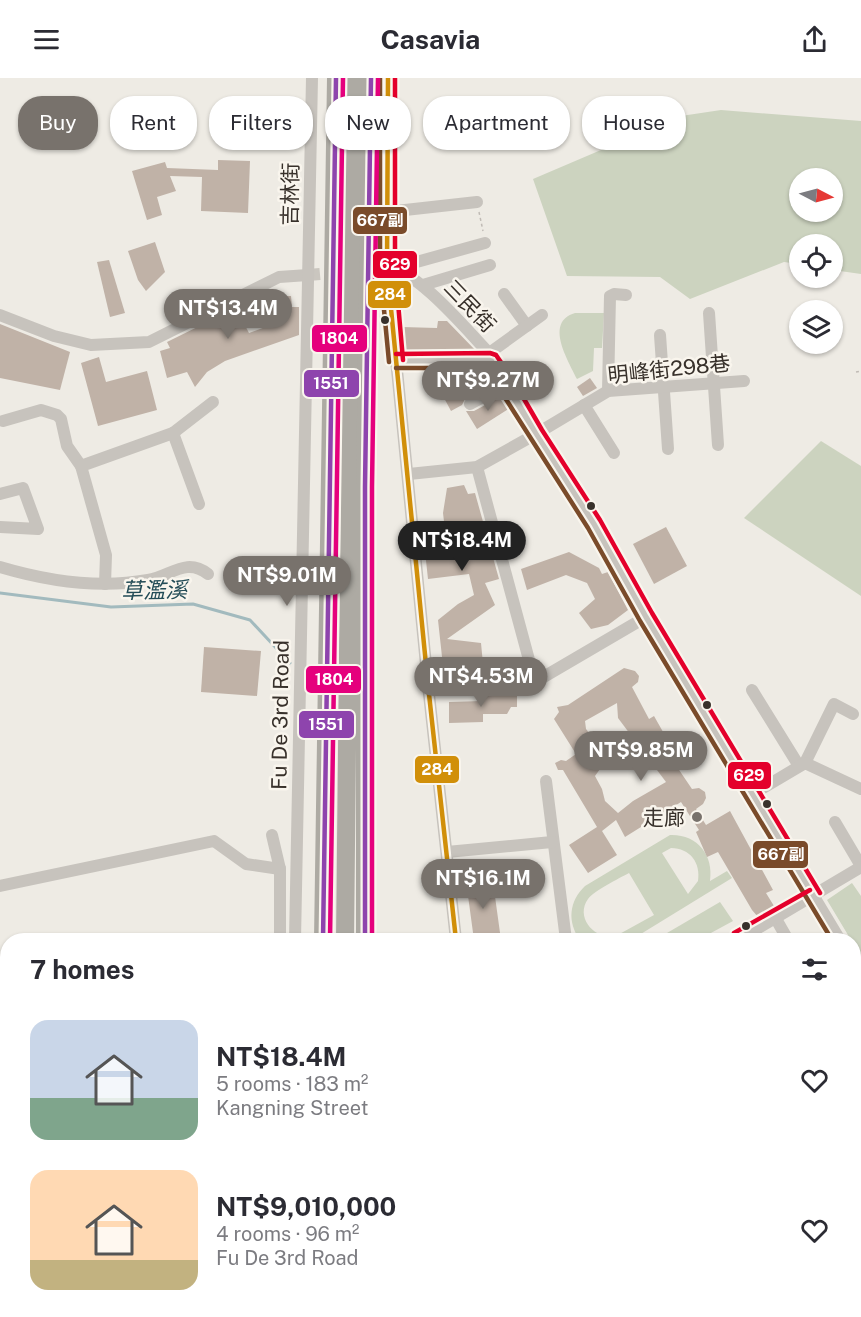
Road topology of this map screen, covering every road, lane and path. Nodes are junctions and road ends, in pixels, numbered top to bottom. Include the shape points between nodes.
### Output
1 (312, 78) edge
2 (336, 78) edge
3 (354, 78) edge
4 (371, 78) edge
5 (388, 78) edge
6 (477, 202) dead end
7 (387, 212) junction
8 (485, 243) dead end
9 (490, 265) dead end
10 (391, 268) junction
11 (308, 275) junction
12 (423, 285) junction
13 (504, 294) dead end
14 (626, 295) dead end
15 (709, 313) dead end
16 (0, 315) edge
17 (542, 315) dead end
18 (527, 326) junction
19 (660, 335) dead end
20 (490, 360) junction
21 (396, 361) junction
22 (861, 371) edge
23 (856, 372) dead end
24 (744, 381) dead end
25 (714, 383) junction
26 (507, 384) junction
27 (664, 387) junction
28 (608, 391) junction
29 (213, 402) dead end
30 (470, 404) dead end
31 (584, 405) junction
32 (3, 421) dead end
33 (173, 433) junction
34 (536, 434) junction
35 (718, 445) dead end
36 (668, 448) dead end
37 (614, 453) dead end
38 (81, 466) junction
39 (477, 466) junction
40 (408, 474) junction
41 (0, 494) edge
42 (199, 504) dead end
43 (0, 526) edge
44 (0, 567) edge
45 (208, 574) dead end
46 (105, 584) junction
47 (646, 617) junction
48 (535, 682) junction
49 (428, 685) junction
50 (752, 690) dead end
51 (853, 714) dead end
52 (802, 765) junction
53 (546, 782) dead end
54 (861, 789) edge
55 (753, 794) junction
56 (835, 822) dead end
57 (272, 835) dead end
58 (552, 842) junction
59 (447, 852) junction
60 (279, 869) junction
61 (860, 871) edge
62 (0, 886) edge
63 (814, 897) junction
64 (776, 919) junction
65 (280, 933) edge
66 (295, 933) edge
67 (323, 933) edge
68 (345, 933) edge
69 (365, 933) edge
70 (455, 933) edge
71 (565, 933) edge
72 (751, 933) edge
73 (784, 933) edge
74 (833, 933) edge

1 - 11 street, 吉林街
2 - 67 highway
3 - 68 highway, bridge
4 - 69 highway, bridge via 365,487
5 - 7 street
6 - 7 street
7 - 10 street
8 - 10 street
9 - 12 street
10 - 12 street, 三民街
10 - 21 street
11 - 16 street via 279,277 149,342 91,345 54,336
11 - 66 street, Fu De 3rd Road
12 - 20 street, 三民街 via 486,350
13 - 18 street
14 - 28 street via 610,296
15 - 25 street
17 - 18 street
18 - 20 street via 492,351
19 - 27 street
20 - 21 street
20 - 26 street, 三民街
21 - 40 street
22 - 23 path
24 - 25 street, 明峰街298巷
25 - 27 street, 明峰街298巷
25 - 35 street
26 - 30 street
26 - 34 street, 三民街
27 - 28 street, 明峰街298巷
27 - 36 street
28 - 31 street, 明峰街298巷
29 - 33 street
31 - 34 street, 明峰街298巷
31 - 37 street
32 - 38 street via 41,410 57,415 67,446
33 - 38 street
33 - 42 street
34 - 39 street, 明峰街298巷
34 - 47 street, 三民街 via 594,524
38 - 46 street via 106,555
39 - 40 street
39 - 48 street
40 - 49 street
41 - 43 street via 23,488 38,529
44 - 46 street via 47,580
45 - 46 street via 201,568 187,566 147,580
47 - 48 street
47 - 55 street, 三民街
48 - 49 street
49 - 59 street
50 - 52 street
51 - 52 street via 834,704
52 - 54 street
52 - 55 street
53 - 58 street
55 - 63 street, 三民街
56 - 61 street
57 - 60 street
58 - 59 street
58 - 71 street
59 - 70 street
60 - 62 street via 246,864 214,841
60 - 65 street
61 - 63 street
63 - 64 street
63 - 74 street, 三民街
64 - 72 street
64 - 73 street

